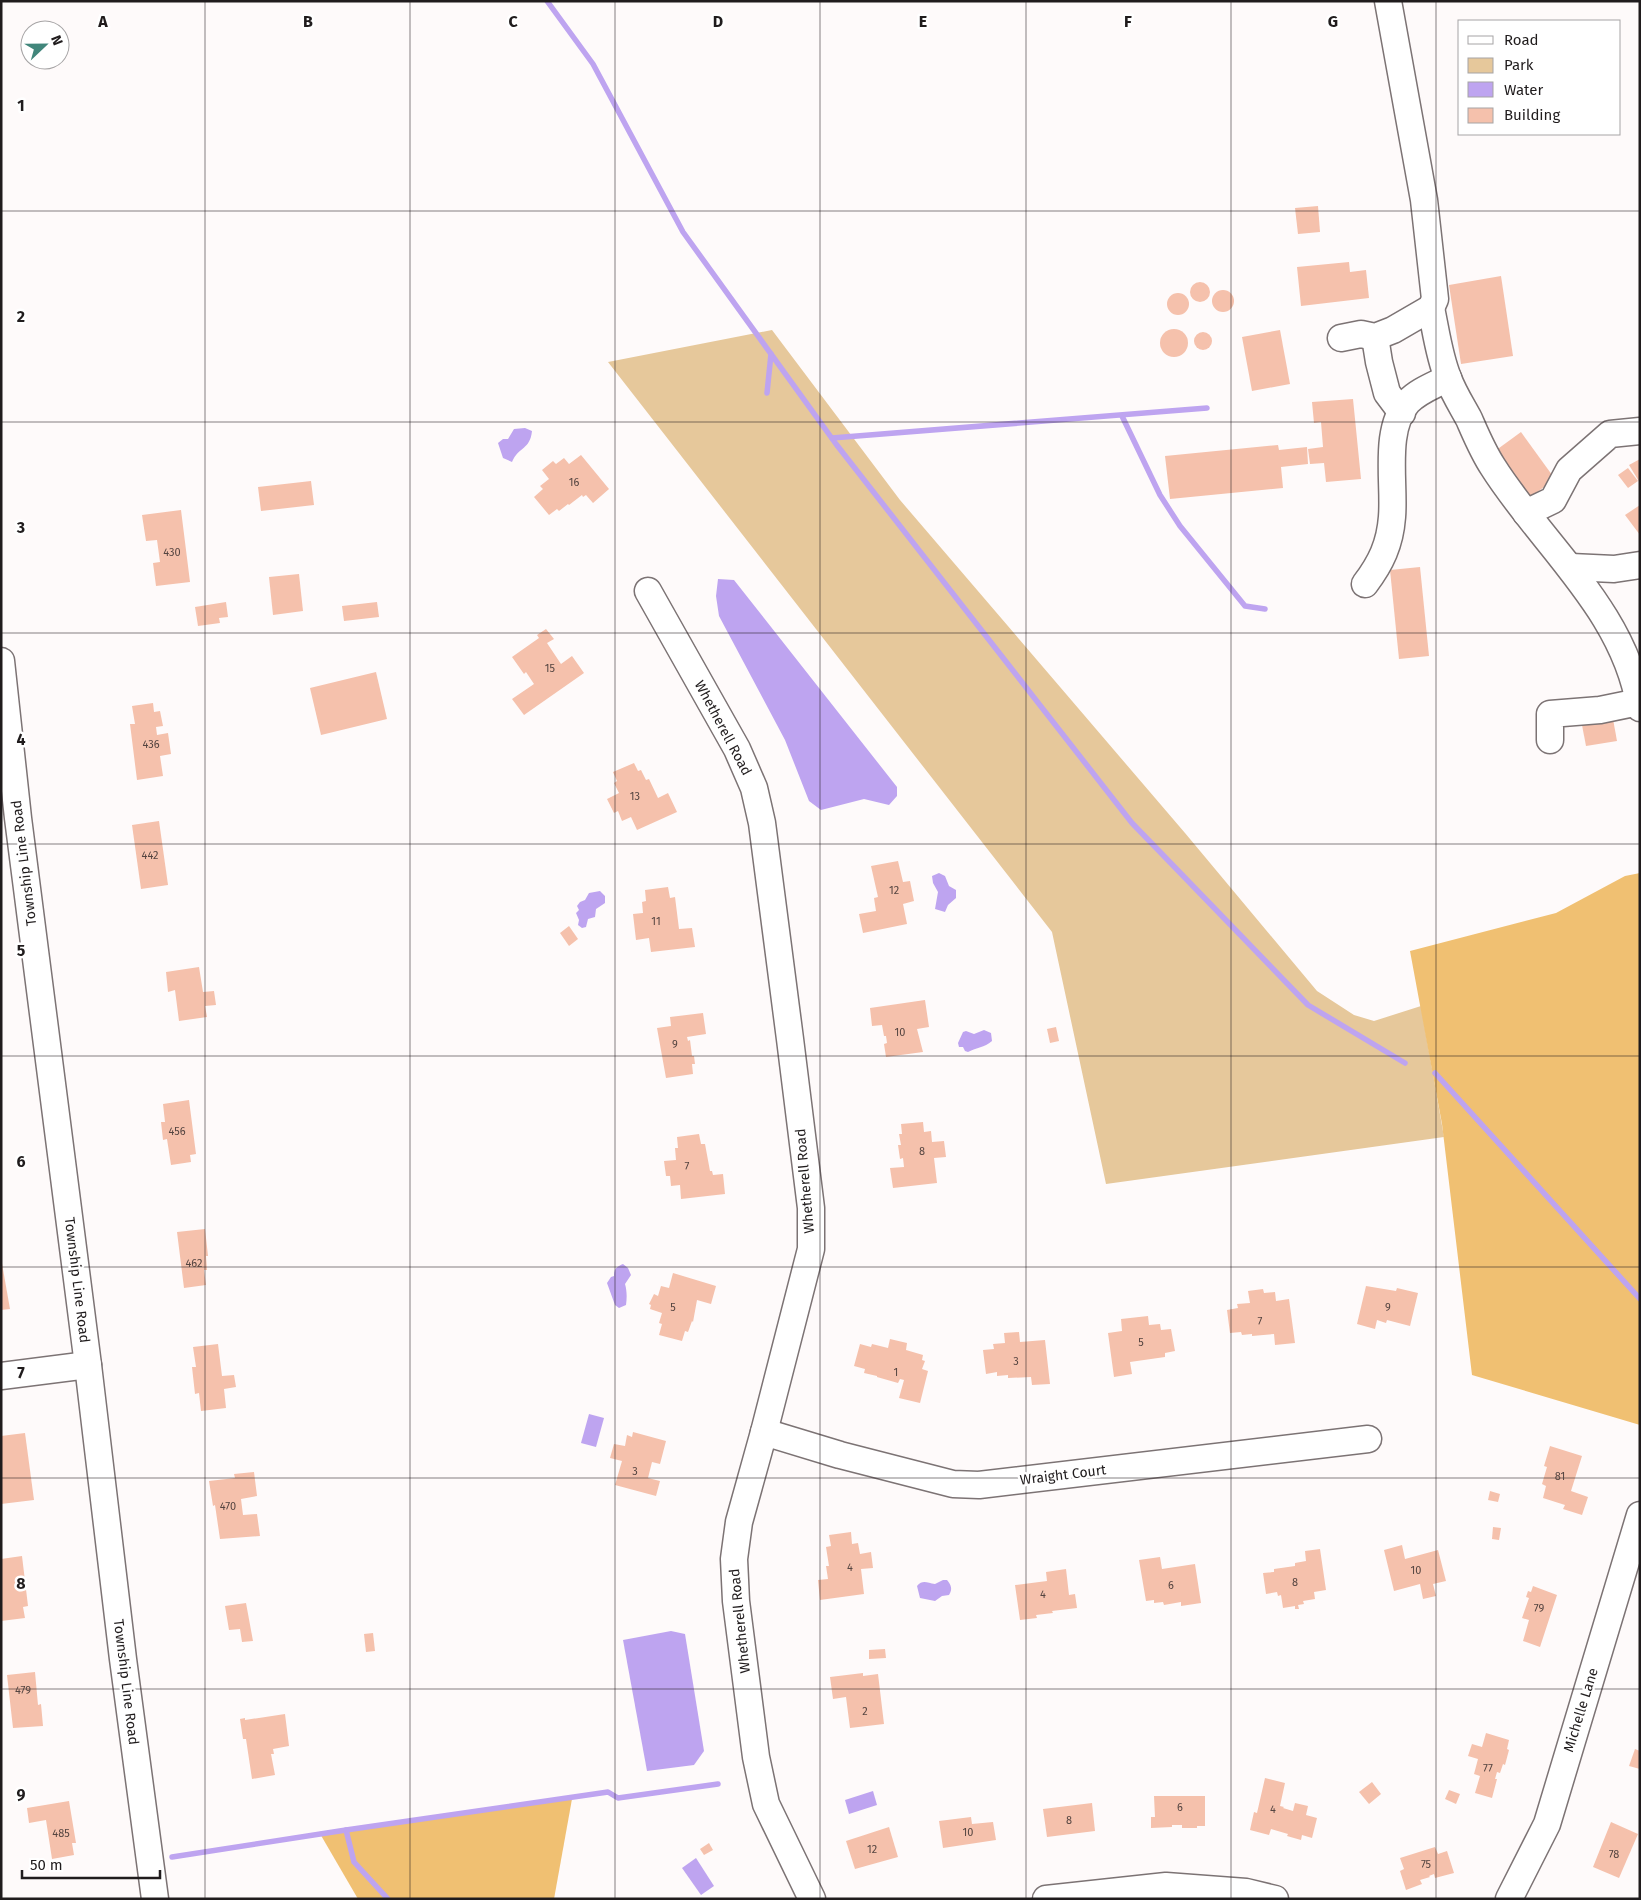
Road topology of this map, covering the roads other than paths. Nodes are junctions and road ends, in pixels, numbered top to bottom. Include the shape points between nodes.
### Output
1 (1388, 1) edge
2 (1431, 308) junction
3 (1375, 337) junction
4 (1341, 338) dead end
5 (1448, 378) junction
6 (1402, 412) junction
7 (1640, 431) edge
8 (1526, 513) junction
9 (1640, 565) edge
10 (1571, 567) junction
11 (1366, 584) dead end
12 (648, 591) dead end
13 (1, 661) edge
14 (1639, 705) edge
15 (1550, 740) dead end
16 (88, 1366) junction
17 (1, 1376) edge
18 (764, 1432) junction
19 (1368, 1439) dead end
20 (1640, 1515) edge
21 (155, 1899) edge
22 (812, 1899) edge
23 (1046, 1899) edge
24 (1275, 1899) edge
25 (1509, 1899) edge

1 - 2 street via 1424,200 1435,299
2 - 3 street
2 - 5 street
3 - 4 street via 1361,334
3 - 6 street via 1386,392
5 - 6 street via 1417,394
5 - 8 street via 1492,466
6 - 11 street via 1394,434 1392,518 1388,540 1380,563
7 - 8 street via 1610,434 1569,470 1553,500
8 - 10 street
9 - 10 street
10 - 14 street via 1626,657
12 - 18 street, Whetherell Road via 737,749 754,788 762,824 811,1208 811,1249
13 - 16 street, Township Line Road
14 - 15 street via 1550,714
16 - 17 street
16 - 21 street, Township Line Road
18 - 19 street, Wraight Court via 953,1484 980,1485
18 - 22 street, Whetherell Road via 739,1522 734,1558 736,1601 756,1757 766,1804
20 - 25 street, Michelle Lane via 1547,1824
23 - 24 street via 1166,1886 1246,1892

